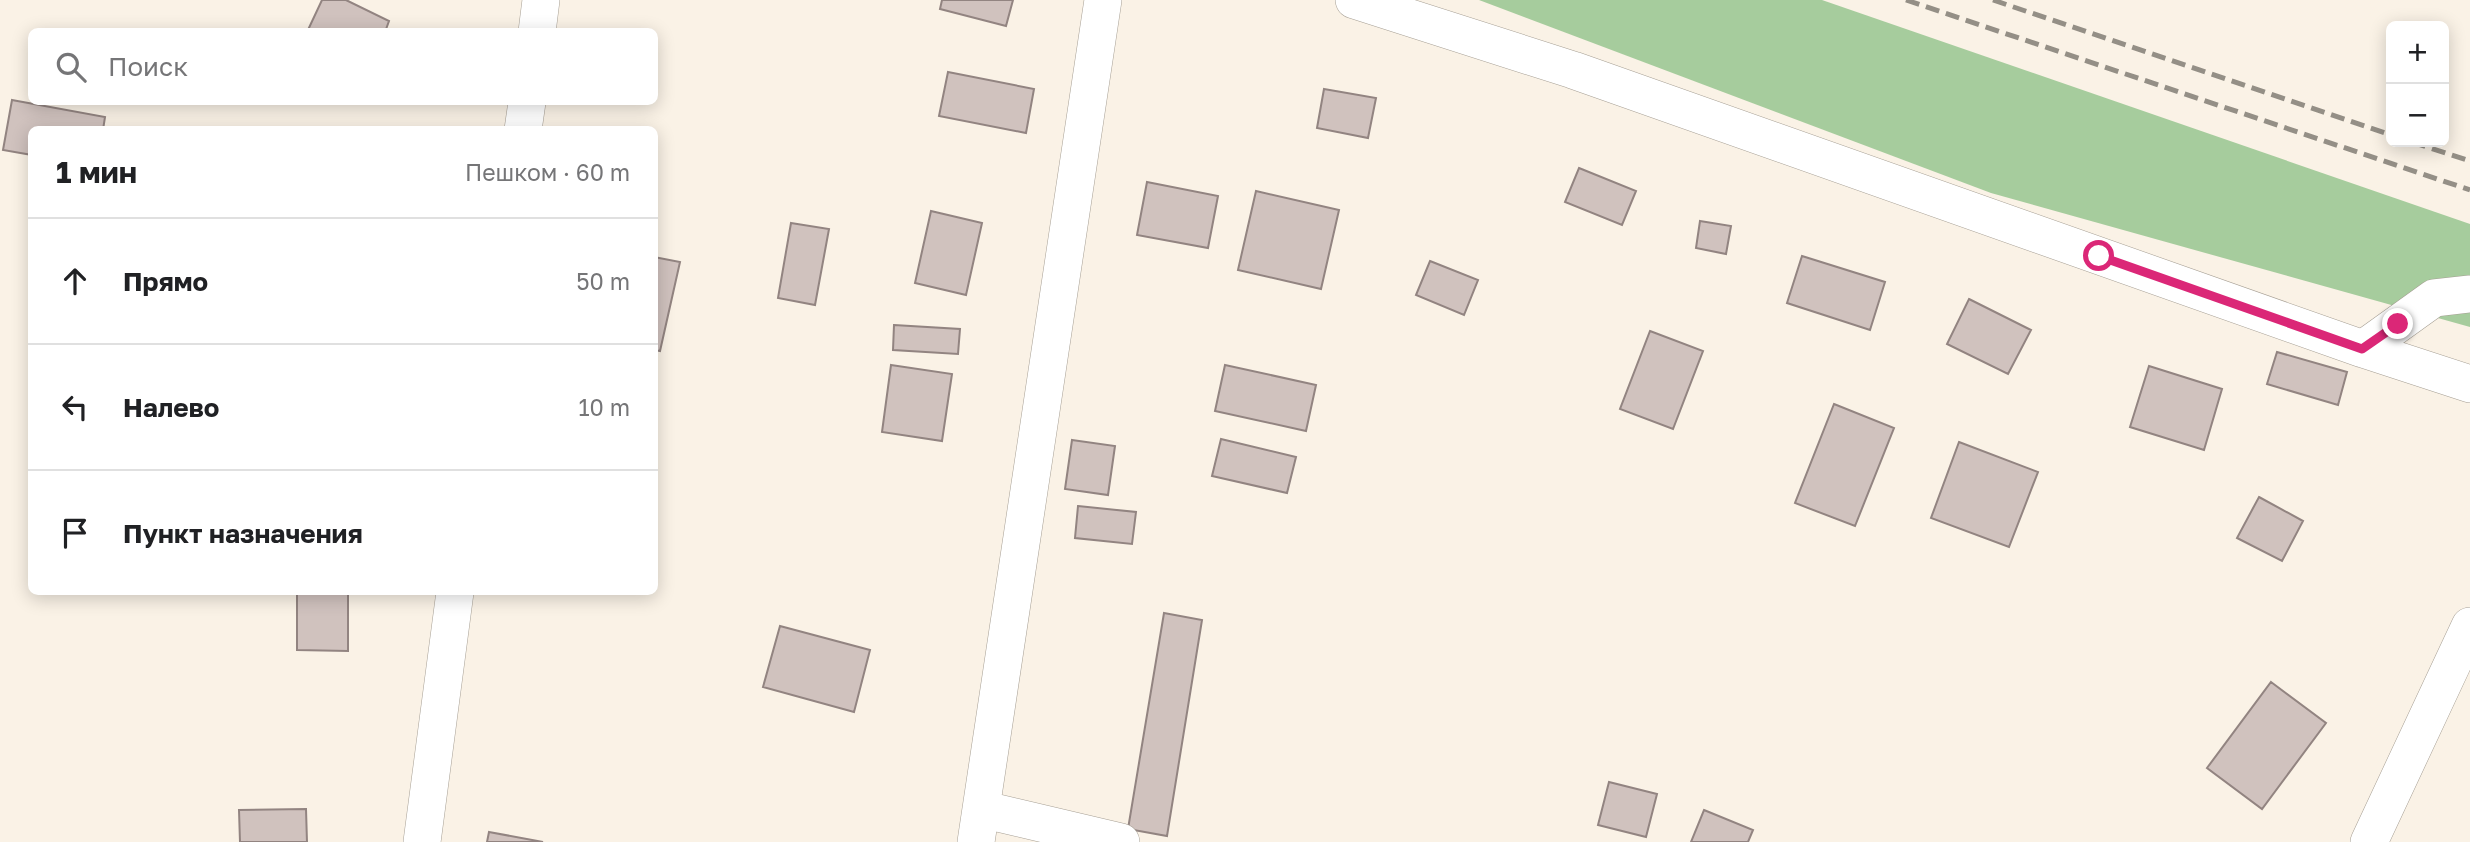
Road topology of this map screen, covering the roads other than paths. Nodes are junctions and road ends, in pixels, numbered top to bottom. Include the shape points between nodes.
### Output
1 (541, 0) edge
2 (1103, 0) edge
3 (1354, 0) edge
4 (538, 28) edge
5 (527, 105) edge
6 (524, 126) edge
7 (2470, 293) edge
8 (2362, 349) junction
9 (2470, 384) edge
10 (455, 595) edge
11 (2470, 626) edge
12 (979, 825) edge
13 (422, 842) edge
14 (1121, 842) edge
15 (2369, 842) edge

1 - 4 street
2 - 12 street
3 - 8 street via 1573,70
5 - 6 street
7 - 8 street via 2434,298
8 - 9 street
10 - 13 street
11 - 15 street
12 - 14 street

